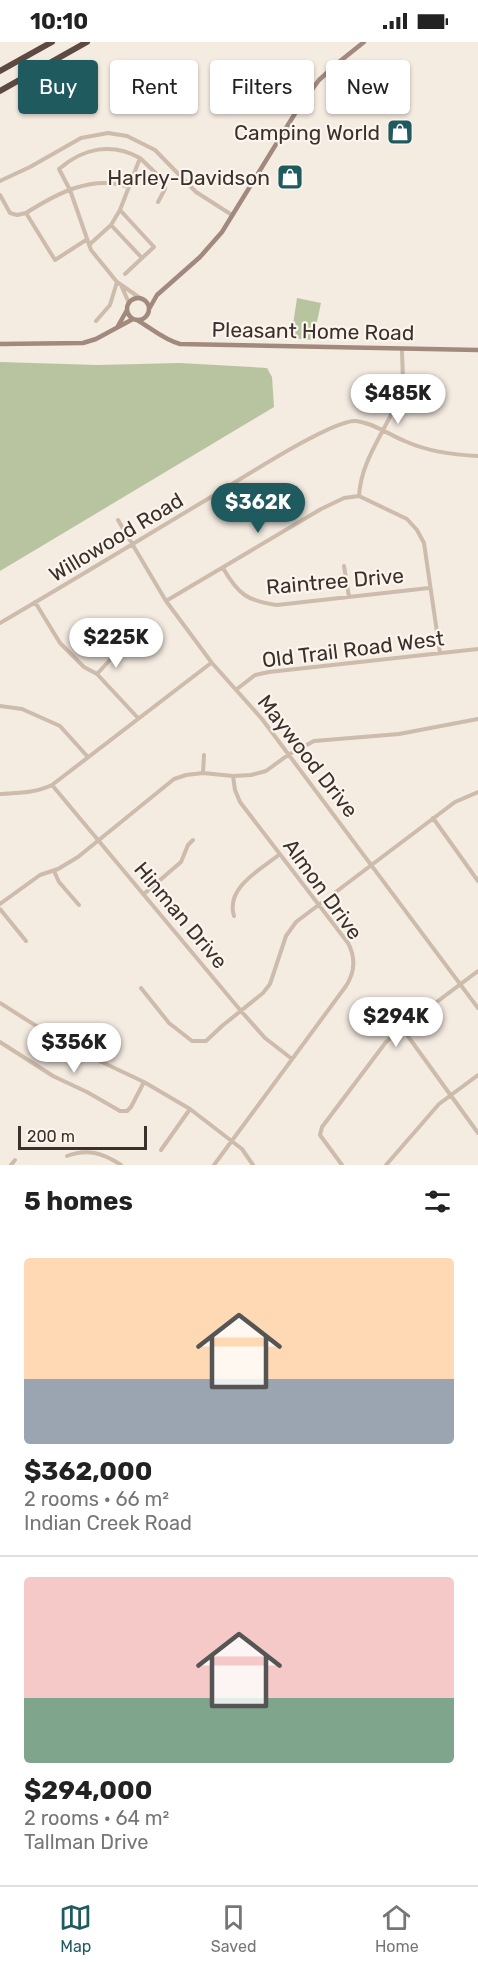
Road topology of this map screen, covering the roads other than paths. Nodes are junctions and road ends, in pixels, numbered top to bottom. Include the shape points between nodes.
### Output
1 (52, 42) edge
2 (87, 42) edge
3 (364, 42) edge
4 (0, 71) edge
5 (0, 91) edge
6 (140, 158) junction
7 (0, 181) edge
8 (129, 187) junction
9 (69, 189) junction
10 (0, 195) edge
11 (158, 202) dead end
12 (120, 210) junction
13 (26, 213) junction
14 (232, 215) junction
15 (111, 225) junction
16 (88, 243) junction
17 (142, 258) junction
18 (125, 274) dead end
19 (119, 283) junction
20 (157, 295) junction
21 (141, 298) junction
22 (129, 303) junction
23 (127, 310) junction
24 (148, 311) junction
25 (135, 319) junction
26 (96, 321) dead end
27 (118, 326) junction
28 (152, 328) junction
29 (0, 344) edge
30 (402, 350) junction
31 (478, 350) edge
32 (384, 430) junction
33 (478, 456) edge
34 (359, 496) junction
35 (118, 520) dead end
36 (132, 544) junction
37 (344, 566) dead end
38 (223, 567) junction
39 (429, 588) junction
40 (349, 597) junction
41 (166, 601) junction
42 (35, 602) junction
43 (0, 623) edge
44 (478, 649) edge
45 (119, 650) dead end
46 (440, 653) junction
47 (212, 663) junction
48 (97, 674) junction
49 (237, 689) junction
50 (0, 706) edge
51 (138, 718) junction
52 (478, 718) edge
53 (204, 755) dead end
54 (288, 755) junction
55 (87, 756) junction
56 (203, 774) junction
57 (233, 776) junction
58 (52, 784) junction
59 (478, 792) edge
60 (0, 794) edge
61 (433, 818) junction
62 (98, 839) junction
63 (193, 840) dead end
64 (280, 854) junction
65 (372, 864) junction
66 (54, 871) junction
67 (477, 878) edge
68 (145, 893) junction
69 (0, 904) edge
70 (318, 904) junction
71 (79, 905) dead end
72 (0, 909) edge
73 (234, 916) dead end
74 (26, 941) dead end
75 (478, 971) edge
76 (461, 984) junction
77 (141, 988) dead end
78 (0, 1003) edge
79 (478, 1008) edge
80 (241, 1011) junction
81 (402, 1028) junction
82 (0, 1042) edge
83 (292, 1059) junction
84 (478, 1075) edge
85 (144, 1082) junction
86 (450, 1094) junction
87 (189, 1110) junction
88 (478, 1132) edge
89 (232, 1141) junction
90 (161, 1150) dead end
91 (67, 1156) dead end
92 (15, 1160) dead end
93 (11, 1165) edge
94 (121, 1165) edge
95 (214, 1165) edge
96 (253, 1165) edge
97 (342, 1165) edge
98 (386, 1165) edge

1 - 4 highway
2 - 5 highway
3 - 14 main road via 330,69 309,93
6 - 8 street
6 - 9 street via 111,148 83,153 60,169
6 - 11 street via 165,182
7 - 14 street via 81,138 108,133 127,136 155,150 196,192
8 - 9 street via 103,183
8 - 12 street
9 - 13 street
9 - 16 street
10 - 13 street via 10,213
12 - 15 street
12 - 17 street via 154,247
13 - 16 street via 55,260
14 - 20 main road via 208,249
15 - 16 street
15 - 17 street
16 - 19 street
17 - 18 street
19 - 21 street
19 - 22 street
19 - 26 street via 110,305
20 - 21 main road
20 - 24 main road
21 - 22 main road
21 - 24 main road via 147,302
22 - 23 main road
23 - 25 main road
23 - 27 main road
24 - 25 main road via 144,318
24 - 28 main road
25 - 27 main road
25 - 28 main road, Pleasant Home Road
27 - 29 main road via 83,343
28 - 30 main road, Pleasant Home Road via 180,344
30 - 31 main road, Pleasant Home Road
30 - 32 street via 401,390
32 - 33 street, Willowood Road via 430,450
32 - 34 street via 366,462
32 - 36 street, Willowood Road via 356,421 322,432
34 - 38 street via 321,509
34 - 39 street via 406,519 417,530 424,543
35 - 36 street, Maywood Drive
36 - 41 street, Maywood Drive
36 - 42 street, Willowood Road
37 - 40 street
38 - 40 street, Raintree Drive via 242,595 257,603 277,605
38 - 41 street
39 - 40 street, Raintree Drive
39 - 46 street
41 - 47 street, Maywood Drive
42 - 43 street, Willowood Road
42 - 48 street via 60,643
44 - 46 street, Old Trail Road West
45 - 48 street
46 - 49 street, Old Trail Road West via 269,672 255,675
47 - 49 street, Maywood Drive
47 - 51 street
48 - 51 street
49 - 54 street, Maywood Drive
50 - 55 street via 22,709 60,726
51 - 55 street
52 - 54 street via 399,734 314,741
53 - 56 street
54 - 57 street via 266,771
54 - 65 street, Maywood Drive
55 - 58 street
56 - 57 street
56 - 62 street via 174,779
57 - 64 street, Almon Drive via 240,802
58 - 60 street via 25,794
58 - 62 street, Hinman Drive
59 - 61 street
61 - 65 street
61 - 67 street
62 - 66 street
62 - 68 street, Hinman Drive
63 - 68 street via 178,865
64 - 70 street, Almon Drive
64 - 73 street via 237,891 231,908
65 - 70 street
65 - 76 street, Maywood Drive
66 - 69 street via 40,875
66 - 71 street
68 - 80 street, Hinman Drive
70 - 80 street via 290,928 270,984
70 - 83 street, Almon Drive via 348,943 353,971
72 - 74 street
75 - 76 street
76 - 79 street, Maywood Drive
76 - 81 street
77 - 80 street via 169,1023 192,1041 206,1041
78 - 85 street via 68,1046
80 - 83 street, Hinman Drive via 265,1038
81 - 86 street
81 - 97 street via 386,1042 322,1127 320,1135
82 - 85 street via 53,1076 120,1111 131,1107
83 - 89 street, Almon Drive
84 - 86 street
85 - 87 street
86 - 88 street
86 - 98 street
87 - 89 street
87 - 90 street
89 - 95 street, Almon Drive
89 - 96 street
91 - 94 street via 91,1152 108,1156
92 - 93 street

